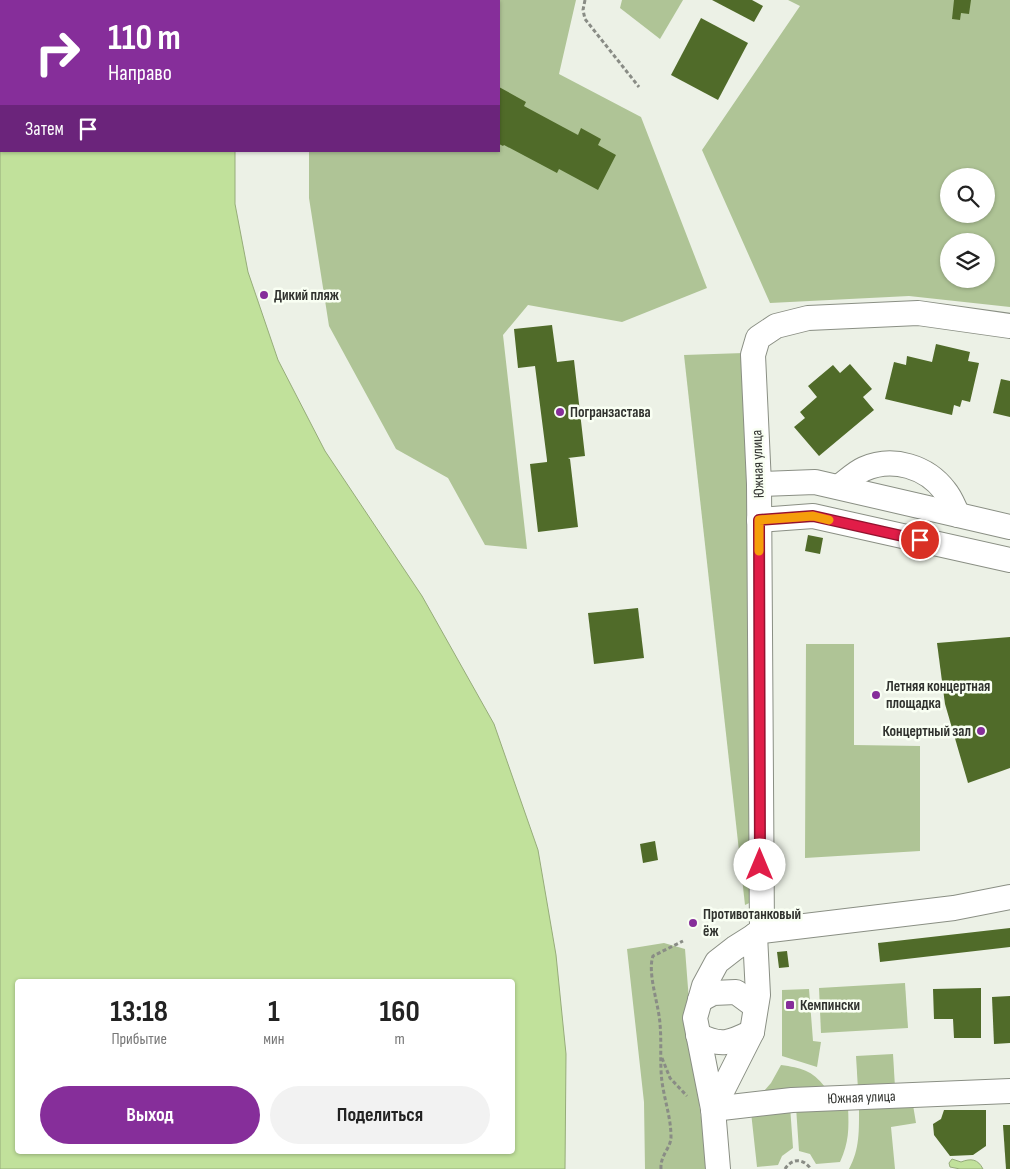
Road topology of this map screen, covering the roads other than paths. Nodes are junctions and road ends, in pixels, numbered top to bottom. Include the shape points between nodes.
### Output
1 (1010, 326) edge
2 (759, 484) junction
3 (839, 487) junction
4 (958, 515) junction
5 (759, 520) junction
6 (1010, 528) edge
7 (1010, 560) edge
8 (1010, 897) edge
9 (758, 933) junction
10 (700, 1000) junction
11 (755, 1006) junction
12 (752, 1032) junction
13 (698, 1036) junction
14 (1010, 1091) edge
15 (702, 1105) junction
16 (718, 1169) edge

1 - 2 street, Южная улица via 918,313 808,318 776,326 758,338 754,355
2 - 3 street via 815,482
2 - 5 street, Южная улица
3 - 4 street
3 - 4 street via 864,469 885,463 906,465 927,474 946,491
4 - 6 street
5 - 7 street via 813,516
5 - 9 street, Южная улица
8 - 9 street via 954,908
9 - 10 street via 717,962
9 - 11 street, Южная улица via 758,994
10 - 11 street via 713,993 736,992
10 - 13 street via 696,1018
11 - 12 street, Южная улица
12 - 13 street via 722,1043
12 - 15 street, Южная улица
13 - 15 street
14 - 15 street, Южная улица
15 - 16 street

